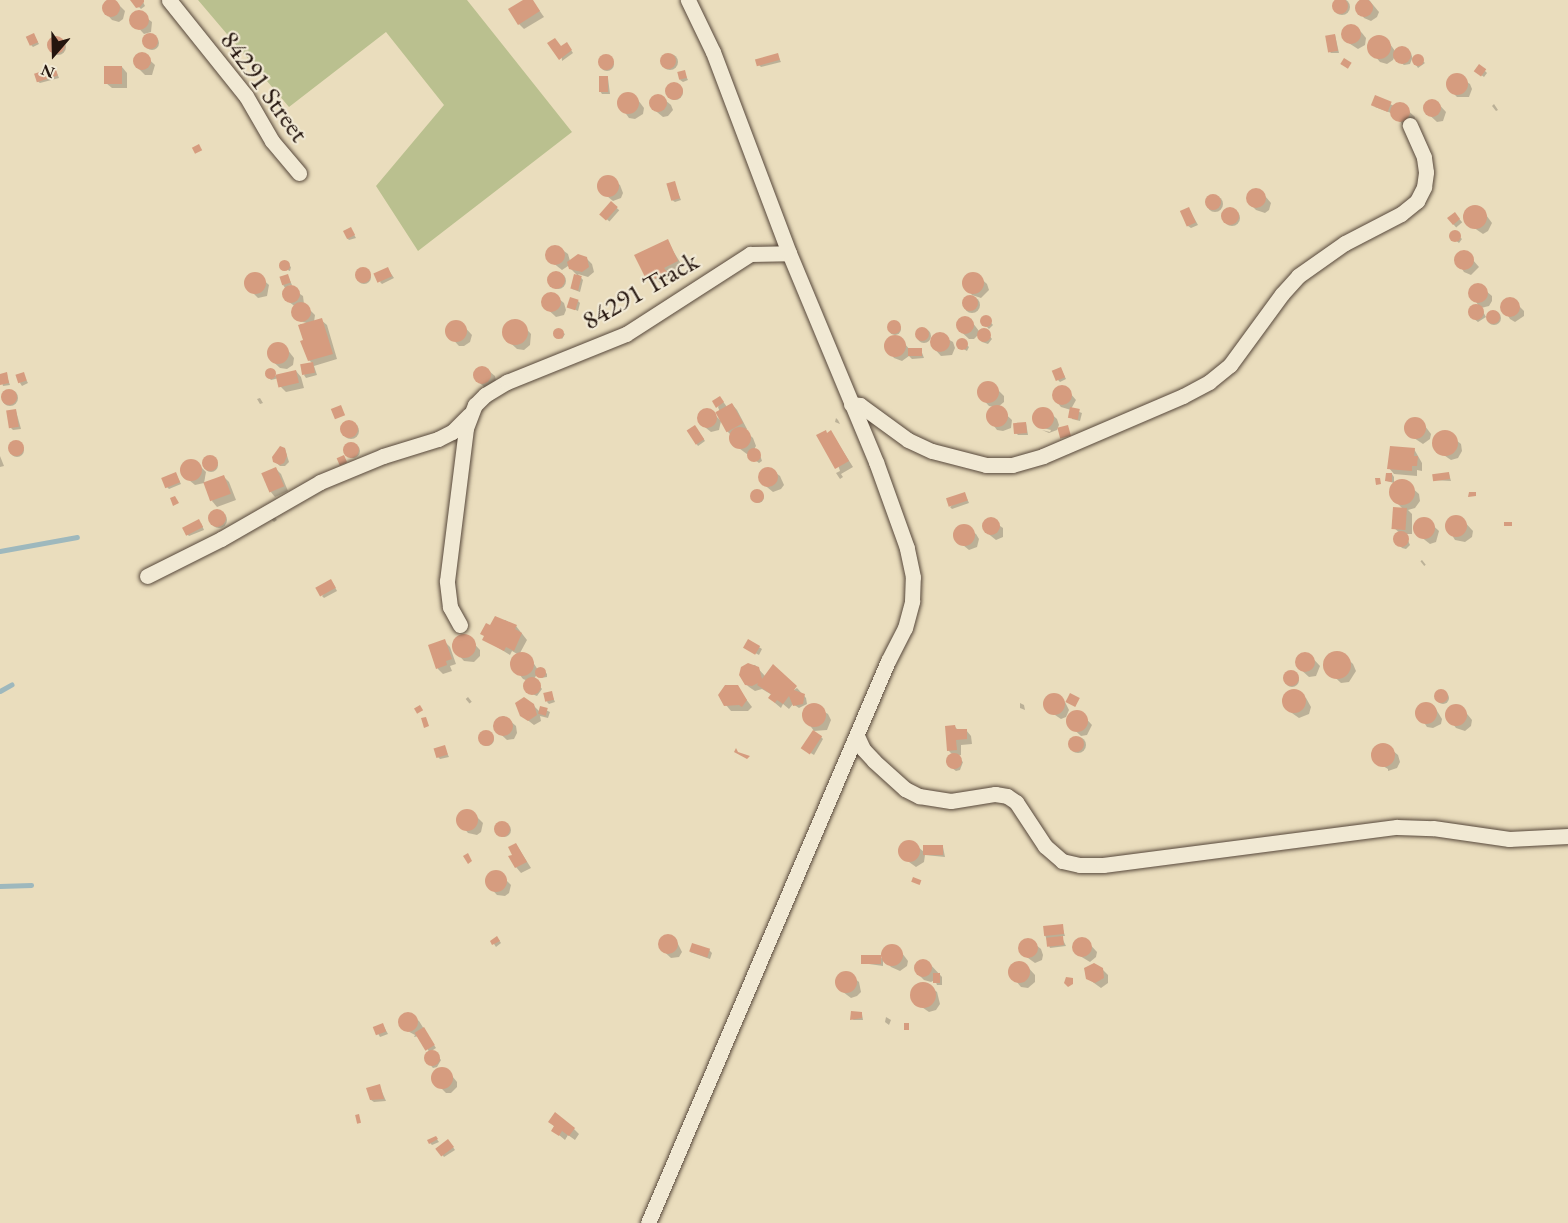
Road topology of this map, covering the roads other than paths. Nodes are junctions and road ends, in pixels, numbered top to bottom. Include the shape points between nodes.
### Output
1 (169, 0) edge
2 (688, 0) edge
3 (1410, 125) dead end
4 (299, 173) dead end
5 (789, 253) junction
6 (851, 404) junction
7 (469, 415) junction
8 (147, 576) dead end
9 (460, 625) dead end
10 (857, 736) junction
11 (1568, 836) edge
12 (648, 1223) edge

1 - 4 street, 84291 Street via 246,96 272,141
2 - 5 street via 742,124
3 - 6 street via 1426,172 1417,201 1401,214 1337,247 1298,276 1230,365 1183,396 1043,456 1012,465 986,465 932,451 908,440 860,405
5 - 6 street
5 - 7 street, 84291 Track via 750,254 626,334 574,357 539,367 485,395
6 - 10 street via 893,506 913,577 905,628
7 - 8 street via 445,435 320,482
7 - 9 street via 447,581 450,607
10 - 11 street via 874,761 905,789 919,796 951,801 995,794 1007,796 1016,802 1045,846 1062,861 1080,865 1397,827 1509,839
10 - 12 street

